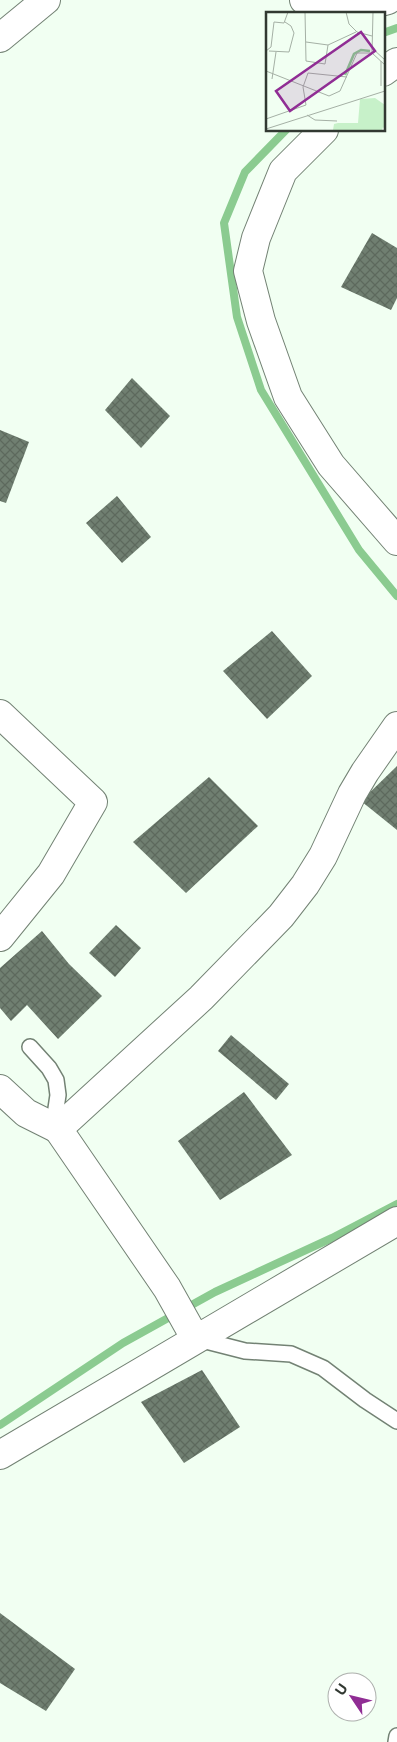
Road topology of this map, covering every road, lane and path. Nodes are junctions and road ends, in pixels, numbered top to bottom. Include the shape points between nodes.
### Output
1 (46, 0) edge
2 (388, 0) edge
3 (318, 9) edge
4 (335, 12) edge
5 (345, 12) edge
6 (0, 38) edge
7 (323, 131) edge
8 (397, 541) edge
9 (0, 714) edge
10 (397, 726) edge
11 (0, 937) edge
12 (30, 1046) dead end
13 (0, 1089) edge
14 (58, 1129) junction
15 (397, 1220) edge
16 (192, 1331) junction
17 (397, 1421) edge
18 (0, 1455) edge
19 (397, 1736) edge
20 (396, 1742) edge

1 - 6 street
2 - 5 street
3 - 4 street
7 - 8 street via 283,171 256,238 248,271 261,321 288,397 330,465
9 - 11 street via 93,802 51,874
10 - 14 street via 356,787 310,878 281,916 201,998
12 - 14 lane via 56,1080
13 - 14 street via 26,1113
14 - 16 street via 168,1288
15 - 16 street
16 - 17 lane via 245,1351 291,1354 323,1368
16 - 18 street
19 - 20 lane

